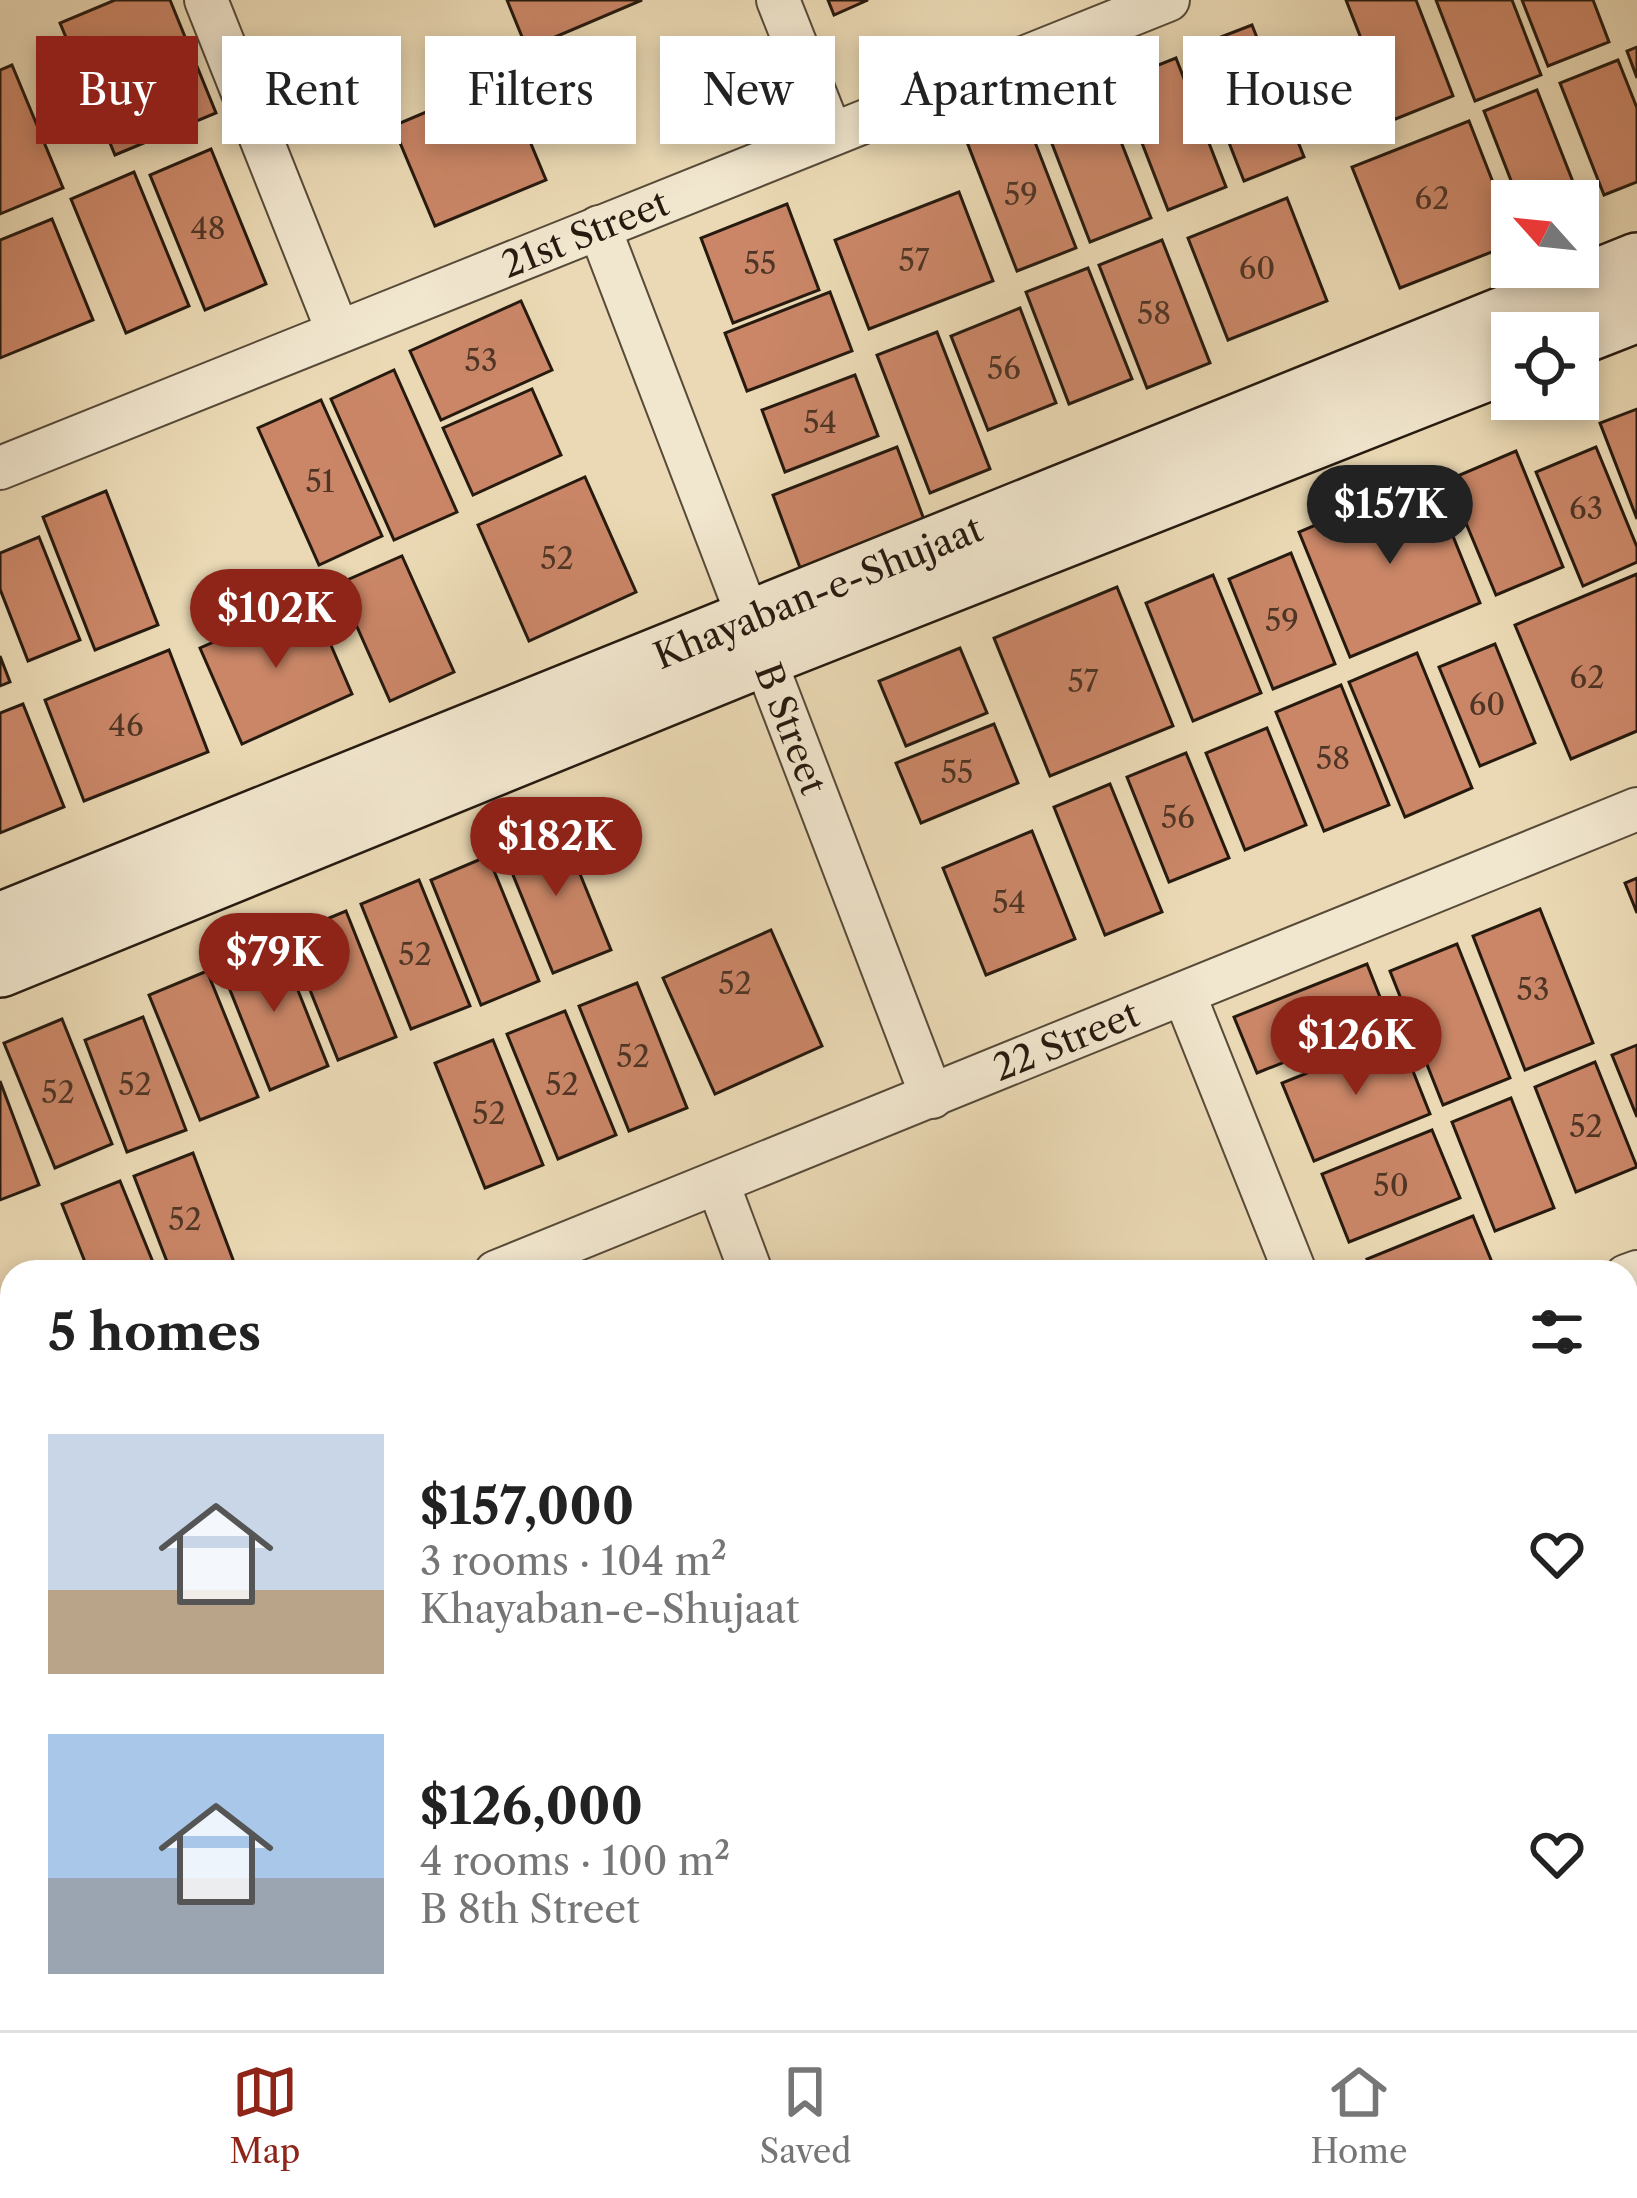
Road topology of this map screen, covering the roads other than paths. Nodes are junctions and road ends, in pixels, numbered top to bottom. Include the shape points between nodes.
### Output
1 (206, 0) edge
2 (778, 0) edge
3 (1168, 0) edge
4 (793, 36) edge
5 (835, 133) edge
6 (807, 144) edge
7 (599, 227) junction
8 (1637, 262) edge
9 (1637, 313) edge
10 (1599, 328) edge
11 (338, 332) junction
12 (1491, 370) edge
13 (0, 468) edge
14 (758, 636) junction
15 (1637, 809) edge
16 (0, 922) edge
17 (0, 968) edge
18 (1184, 994) junction
19 (932, 1097) junction
20 (718, 1184) junction
21 (526, 1260) edge
22 (747, 1260) edge
23 (1290, 1260) edge

1 - 11 street
2 - 4 street
3 - 5 street, 21st Street
6 - 7 street, 21st Street
7 - 11 street, 21st Street
7 - 14 street, B Street
8 - 14 main road, Khayaban-e-Shujaat
9 - 10 main road
11 - 13 street, 21st Street
12 - 14 main road, Khayaban-e-Shujaat
14 - 16 main road, Khayaban-e-Shujaat
14 - 17 main road, Khayaban-e-Shujaat
14 - 19 street, B Street
15 - 18 street, 22 Street
18 - 19 street, 22 Street
18 - 23 street
19 - 20 street, 22 Street
20 - 21 street, 22 Street
20 - 22 street

